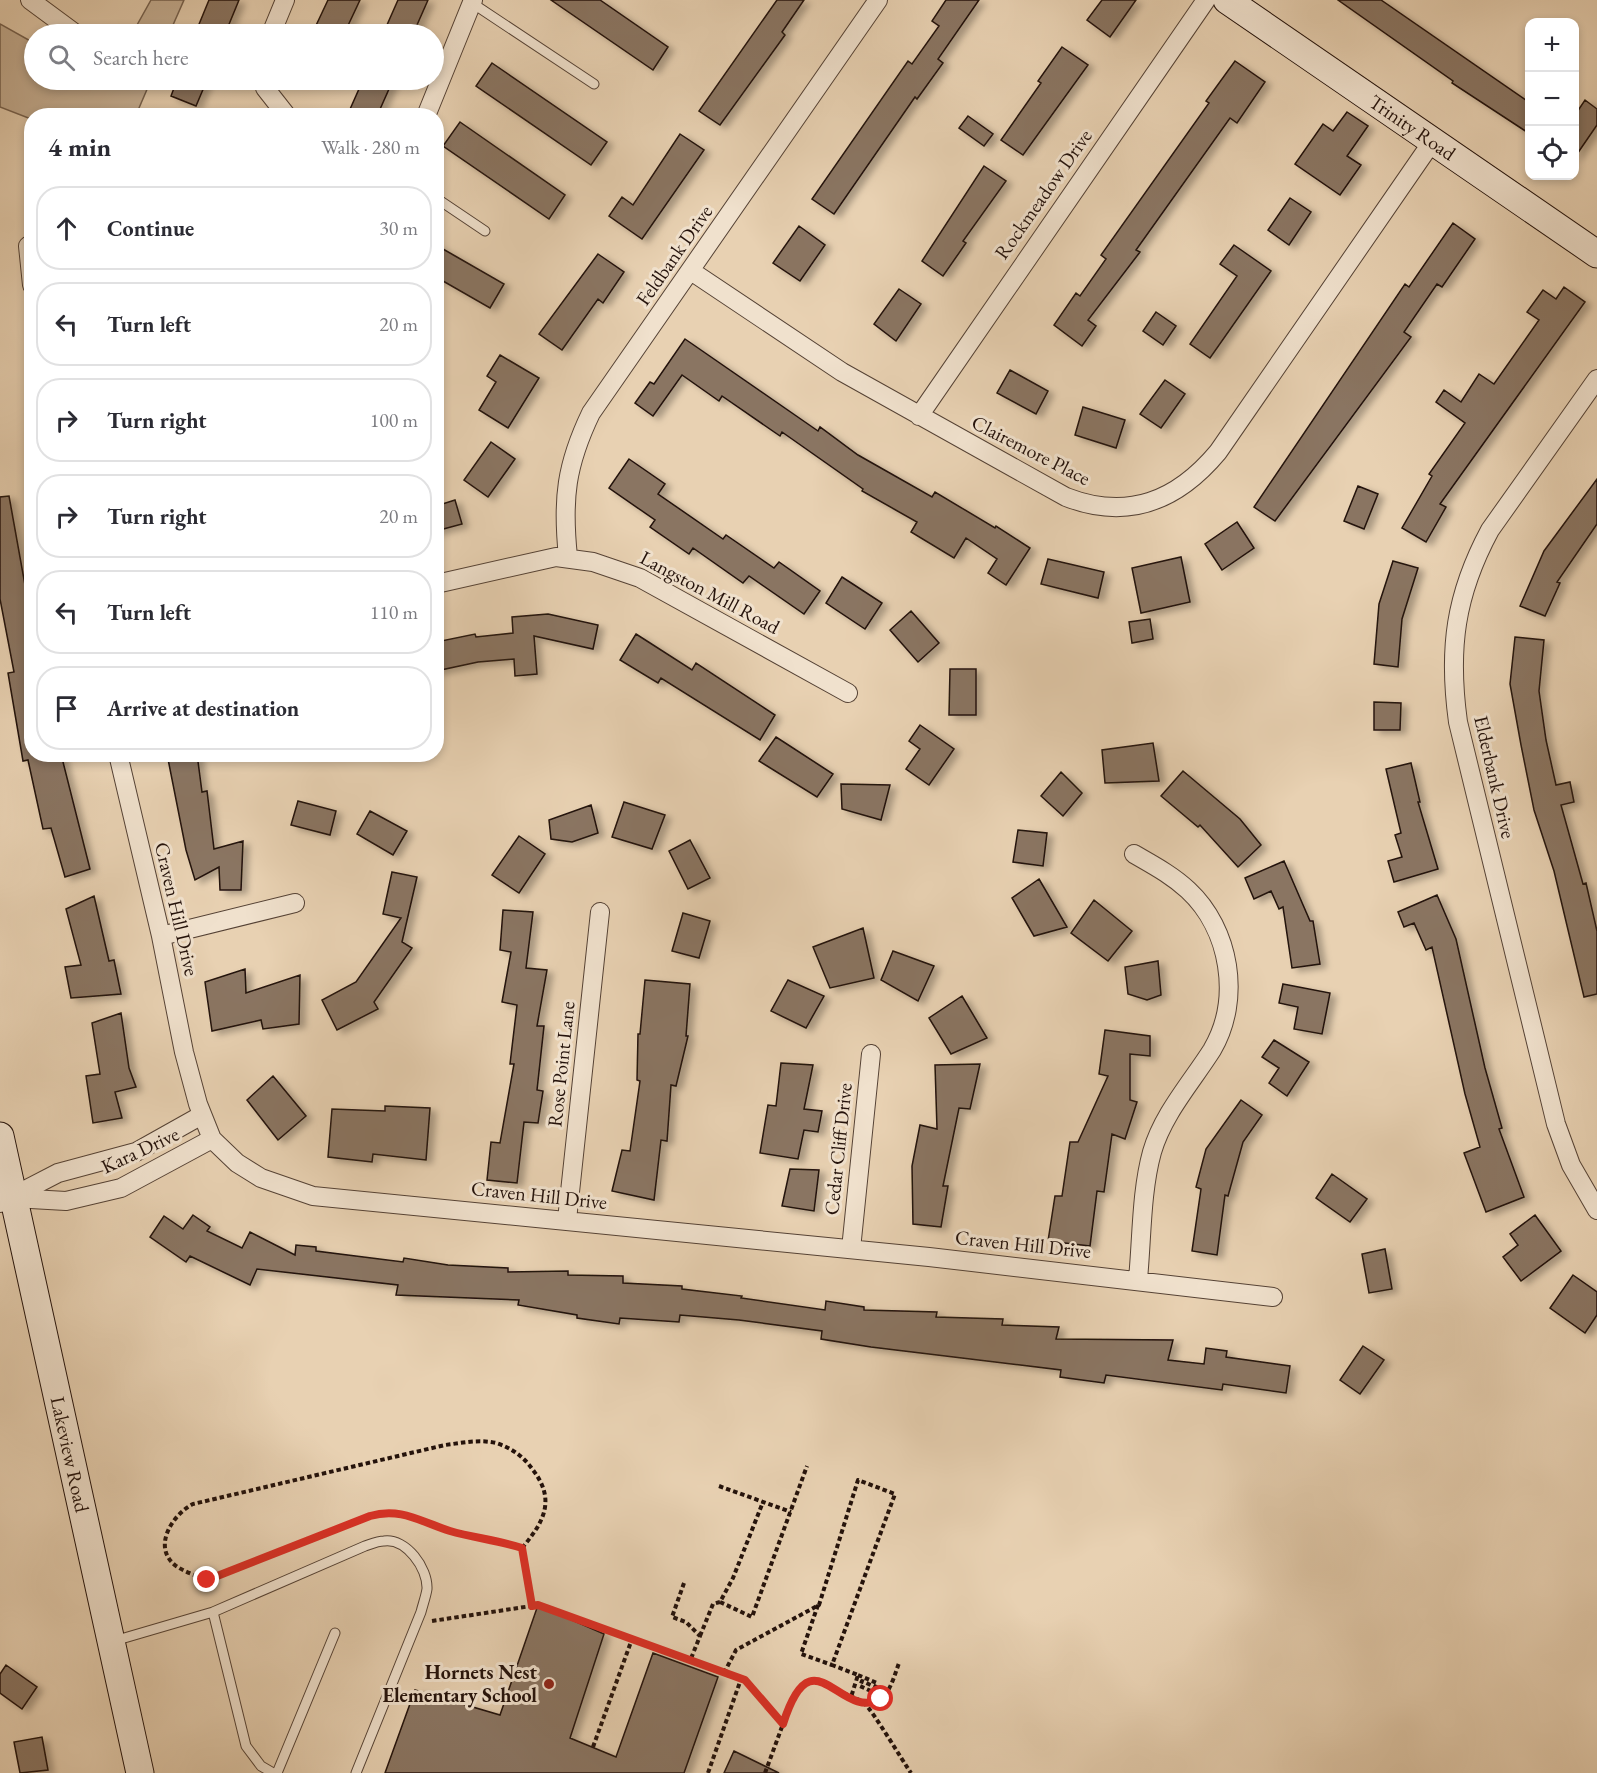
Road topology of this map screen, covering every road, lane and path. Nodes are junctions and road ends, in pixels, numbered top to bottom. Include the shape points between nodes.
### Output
1 (285, 0) edge
2 (878, 0) edge
3 (1206, 0) edge
4 (1227, 0) edge
5 (34, 2) edge
6 (473, 2) edge
7 (63, 24) edge
8 (275, 24) edge
9 (444, 72) edge
10 (594, 84) dead end
11 (268, 90) edge
12 (437, 90) edge
13 (281, 108) edge
14 (429, 108) edge
15 (1432, 142) junction
16 (444, 203) edge
17 (485, 231) dead end
18 (1597, 254) edge
19 (691, 271) junction
20 (1597, 379) edge
21 (918, 416) junction
22 (568, 557) junction
23 (444, 582) edge
24 (848, 693) dead end
25 (120, 762) edge
26 (1134, 854) dead end
27 (295, 903) dead end
28 (600, 912) dead end
29 (161, 936) junction
30 (871, 1054) dead end
31 (202, 1115) junction
32 (0, 1136) edge
33 (212, 1139) junction
34 (7, 1200) edge
35 (1597, 1210) edge
36 (567, 1220) junction
37 (851, 1249) junction
38 (1138, 1280) junction
39 (1273, 1297) dead end
40 (807, 1466) dead end
41 (719, 1486) dead end
42 (763, 1502) junction
43 (791, 1512) junction
44 (522, 1548) junction
45 (684, 1583) dead end
46 (720, 1602) junction
47 (819, 1605) junction
48 (532, 1606) junction
49 (213, 1612) junction
50 (417, 1624) junction
51 (335, 1634) dead end
52 (700, 1636) junction
53 (632, 1639) junction
54 (112, 1642) junction
55 (690, 1660) junction
56 (899, 1663) dead end
57 (832, 1665) junction
58 (724, 1673) junction
59 (858, 1675) junction
60 (741, 1679) junction
61 (851, 1697) junction
62 (884, 1697) junction
63 (863, 1703) junction
64 (783, 1724) junction
65 (593, 1747) dead end
66 (140, 1773) edge
67 (275, 1773) edge
68 (356, 1773) edge
69 (708, 1773) edge
70 (765, 1773) edge
71 (911, 1773) edge

1 - 8 street
2 - 19 street, Feldbank Drive
3 - 21 street, Rockmeadow Drive
4 - 15 main road, Trinity Road
5 - 7 street
6 - 9 street
6 - 10 lane
11 - 13 street
12 - 14 street
15 - 18 main road, Trinity Road
15 - 21 street, Clairemore Place via 1218,452 1200,474 1175,492 1136,506 1108,508 1082,503
16 - 17 lane
19 - 21 street, Clairemore Place via 794,343
19 - 22 street, Feldbank Drive via 591,413 574,449 567,486
20 - 35 street, Elderbank Drive via 1490,530 1477,555 1458,612 1452,681 1458,722 1556,1124 1570,1165
22 - 23 street, Langston Mill Road
22 - 24 street, Langston Mill Road via 640,578
25 - 29 street, Craven Hill Drive
26 - 38 street via 1172,877 1205,909 1224,950 1229,982 1228,1003 1213,1048 1165,1122 1152,1151
27 - 29 street
28 - 36 street, Rose Point Lane
29 - 31 street, Craven Hill Drive via 184,1052
30 - 37 street, Cedar Cliff Drive
31 - 33 street, Craven Hill Drive
31 - 34 street, Kara Drive via 136,1152 58,1173
32 - 34 main road, Lakeview Road
33 - 34 street, Kara Drive via 121,1188 66,1201
33 - 36 street, Craven Hill Drive via 237,1164 261,1178 313,1196
34 - 54 main road, Lakeview Road
36 - 37 street, Craven Hill Drive
37 - 38 street, Craven Hill Drive
38 - 39 street, Craven Hill Drive
40 - 43 path
41 - 42 path
42 - 43 path
42 - 46 path
43 - 46 path via 752,1617
44 - 44 path via 449,1531 405,1513 385,1512 207,1580 174,1564 165,1548 167,1528 181,1510 193,1504 476,1441 513,1450 527,1461 547,1495 535,1533
44 - 48 path
45 - 52 path via 672,1617 686,1622
46 - 52 path via 713,1604
47 - 57 path via 801,1654
47 - 57 path via 858,1480 895,1494
47 - 58 path via 736,1650
48 - 50 path
48 - 53 path
49 - 50 lane via 385,1540 399,1543 422,1569 427,1587
49 - 54 lane
49 - 67 lane via 246,1746 261,1766
50 - 68 lane
51 - 67 lane
52 - 55 path
53 - 55 path
53 - 65 path
54 - 66 main road, Lakeview Road
55 - 58 path
56 - 62 path
57 - 59 path
58 - 60 path
59 - 61 path
59 - 62 path via 877,1683 874,1687 862,1682 860,1686
60 - 64 path
60 - 69 path
61 - 63 path
61 - 64 path via 828,1685 803,1683 792,1697
62 - 63 path
63 - 71 path
64 - 70 path

